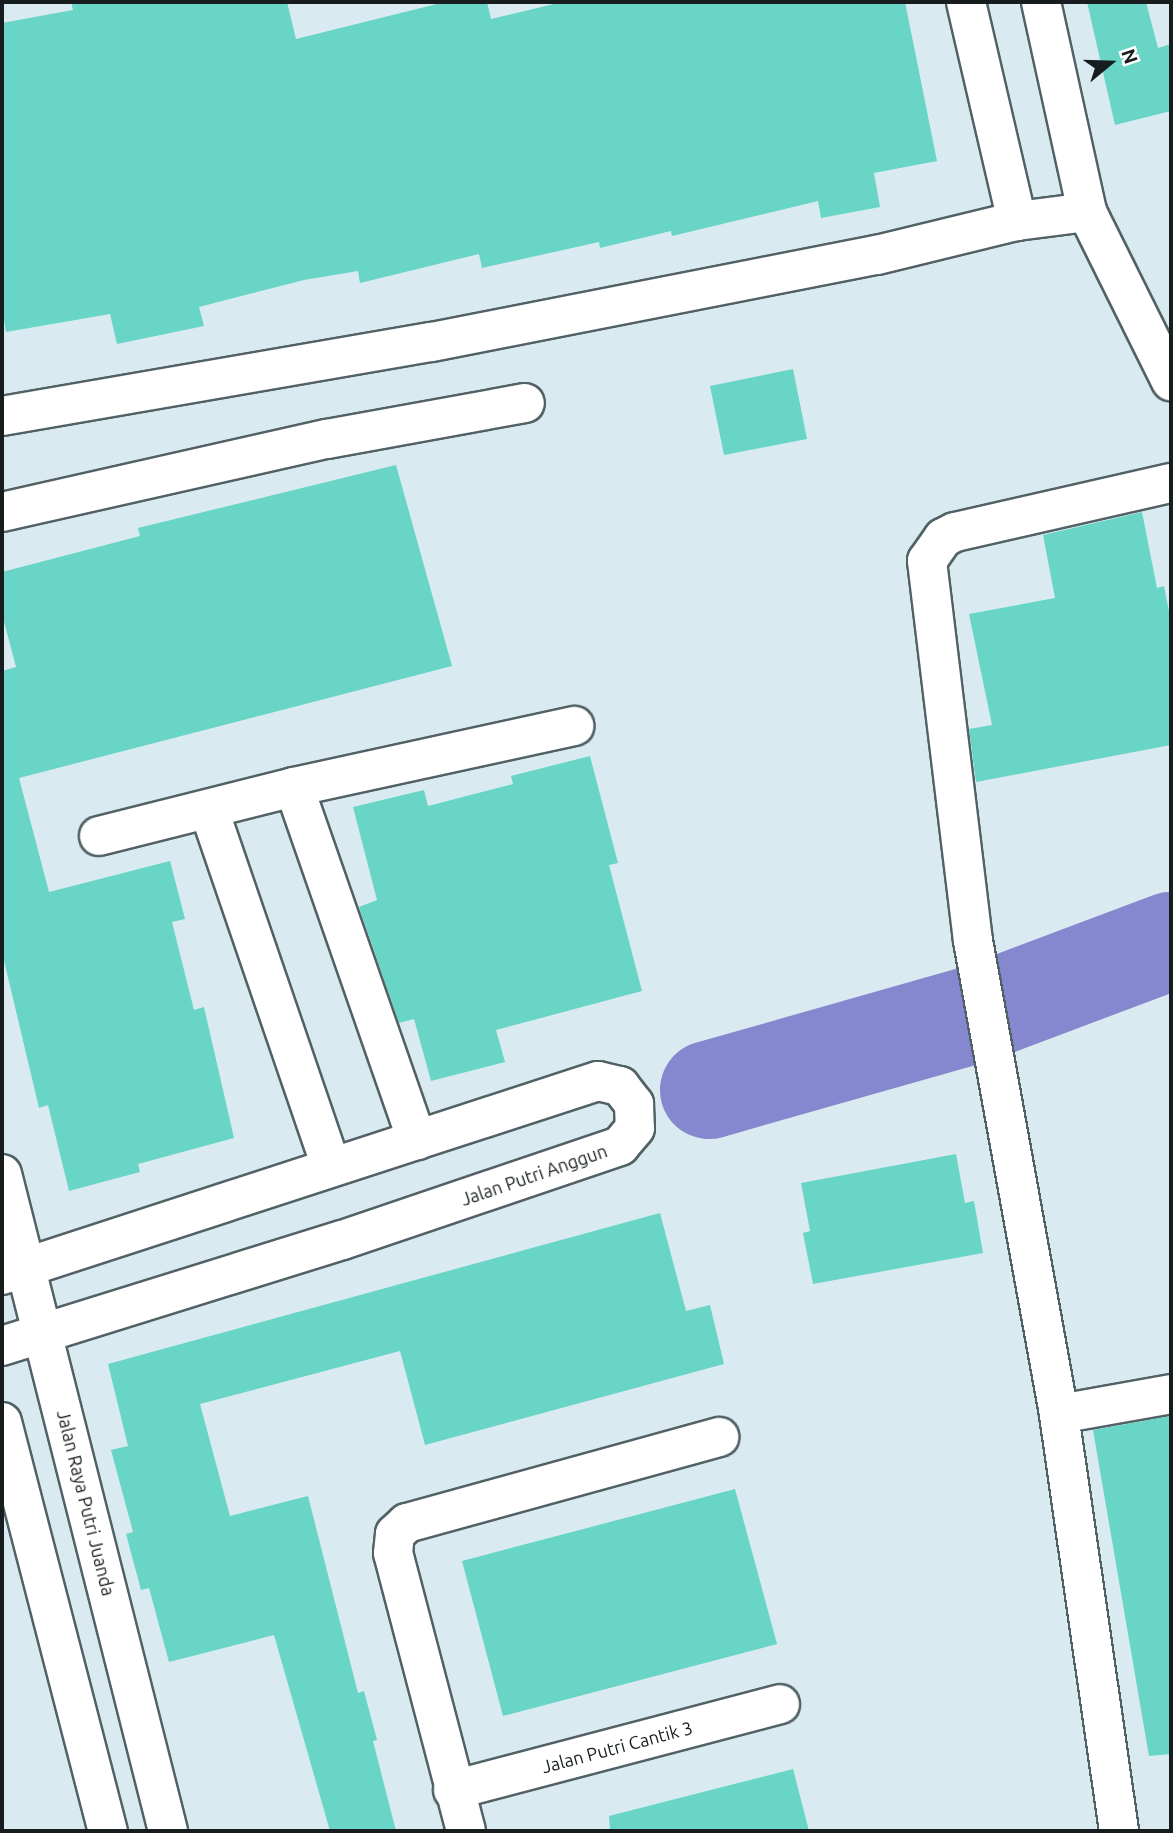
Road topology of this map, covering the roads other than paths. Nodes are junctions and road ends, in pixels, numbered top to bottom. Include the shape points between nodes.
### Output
1 (966, 2) edge
2 (1041, 2) edge
3 (1087, 212) junction
4 (1017, 221) junction
5 (1171, 382) edge
6 (525, 403) dead end
7 (2, 416) edge
8 (1171, 483) edge
9 (2, 512) edge
10 (574, 726) dead end
11 (294, 787) junction
12 (209, 810) junction
13 (99, 836) dead end
14 (417, 1140) junction
15 (331, 1167) junction
16 (2, 1174) edge
17 (14, 1272) edge
18 (43, 1334) junction
19 (2, 1346) edge
20 (1171, 1394) edge
21 (1059, 1414) junction
22 (2, 1422) edge
23 (719, 1437) dead end
24 (780, 1704) dead end
25 (453, 1790) junction
26 (108, 1831) edge
27 (169, 1831) edge
28 (466, 1831) edge
29 (1119, 1831) edge

1 - 4 street
2 - 3 street
3 - 4 street
3 - 5 street
4 - 7 street via 877,255 446,339
6 - 9 street via 327,439
8 - 21 street via 955,533 943,538 927,561 973,941
10 - 11 street
11 - 12 street
11 - 14 street
12 - 13 street
12 - 15 street
14 - 15 street, Jalan Putri Anggun
14 - 18 street, Jalan Putri Anggun via 598,1082 620,1086 637,1116 635,1128 620,1146
15 - 17 street, Jalan Putri Anggun
16 - 17 street, Jalan Raya Putri Juanda
17 - 18 street, Jalan Raya Putri Juanda
18 - 19 street, Jalan Putri Anggun
18 - 27 street, Jalan Raya Putri Juanda
20 - 21 street
21 - 29 street
22 - 26 street
23 - 25 street via 407,1523 395,1534 393,1553
24 - 25 street, Jalan Putri Cantik 3
25 - 28 street

